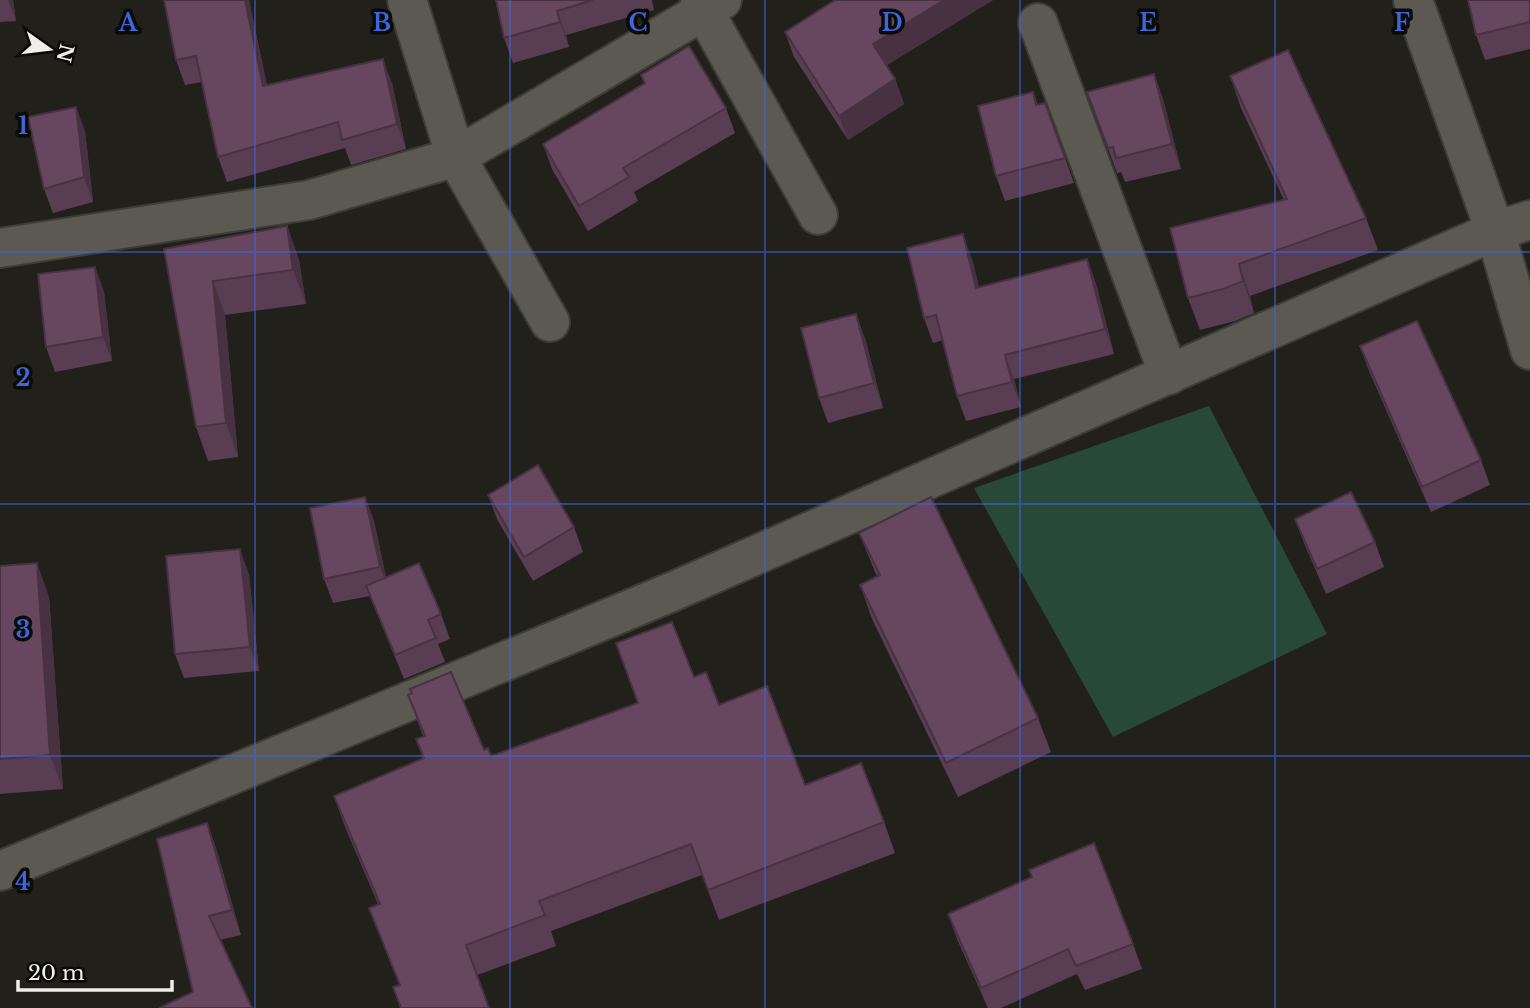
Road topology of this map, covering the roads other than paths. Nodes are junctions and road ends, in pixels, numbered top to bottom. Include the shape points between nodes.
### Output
1 (407, 0) edge
2 (1413, 0) edge
3 (709, 4) edge
4 (1038, 23) dead end
5 (456, 157) junction
6 (818, 215) dead end
7 (1513, 226) edge
8 (0, 248) edge
9 (550, 321) dead end
10 (1530, 350) edge
11 (1169, 375) junction
12 (0, 871) edge

1 - 5 street
2 - 7 street
3 - 5 street
3 - 6 street
4 - 11 street
5 - 8 street via 309,200
5 - 9 street
7 - 10 street
7 - 11 street
11 - 12 street via 686,586

